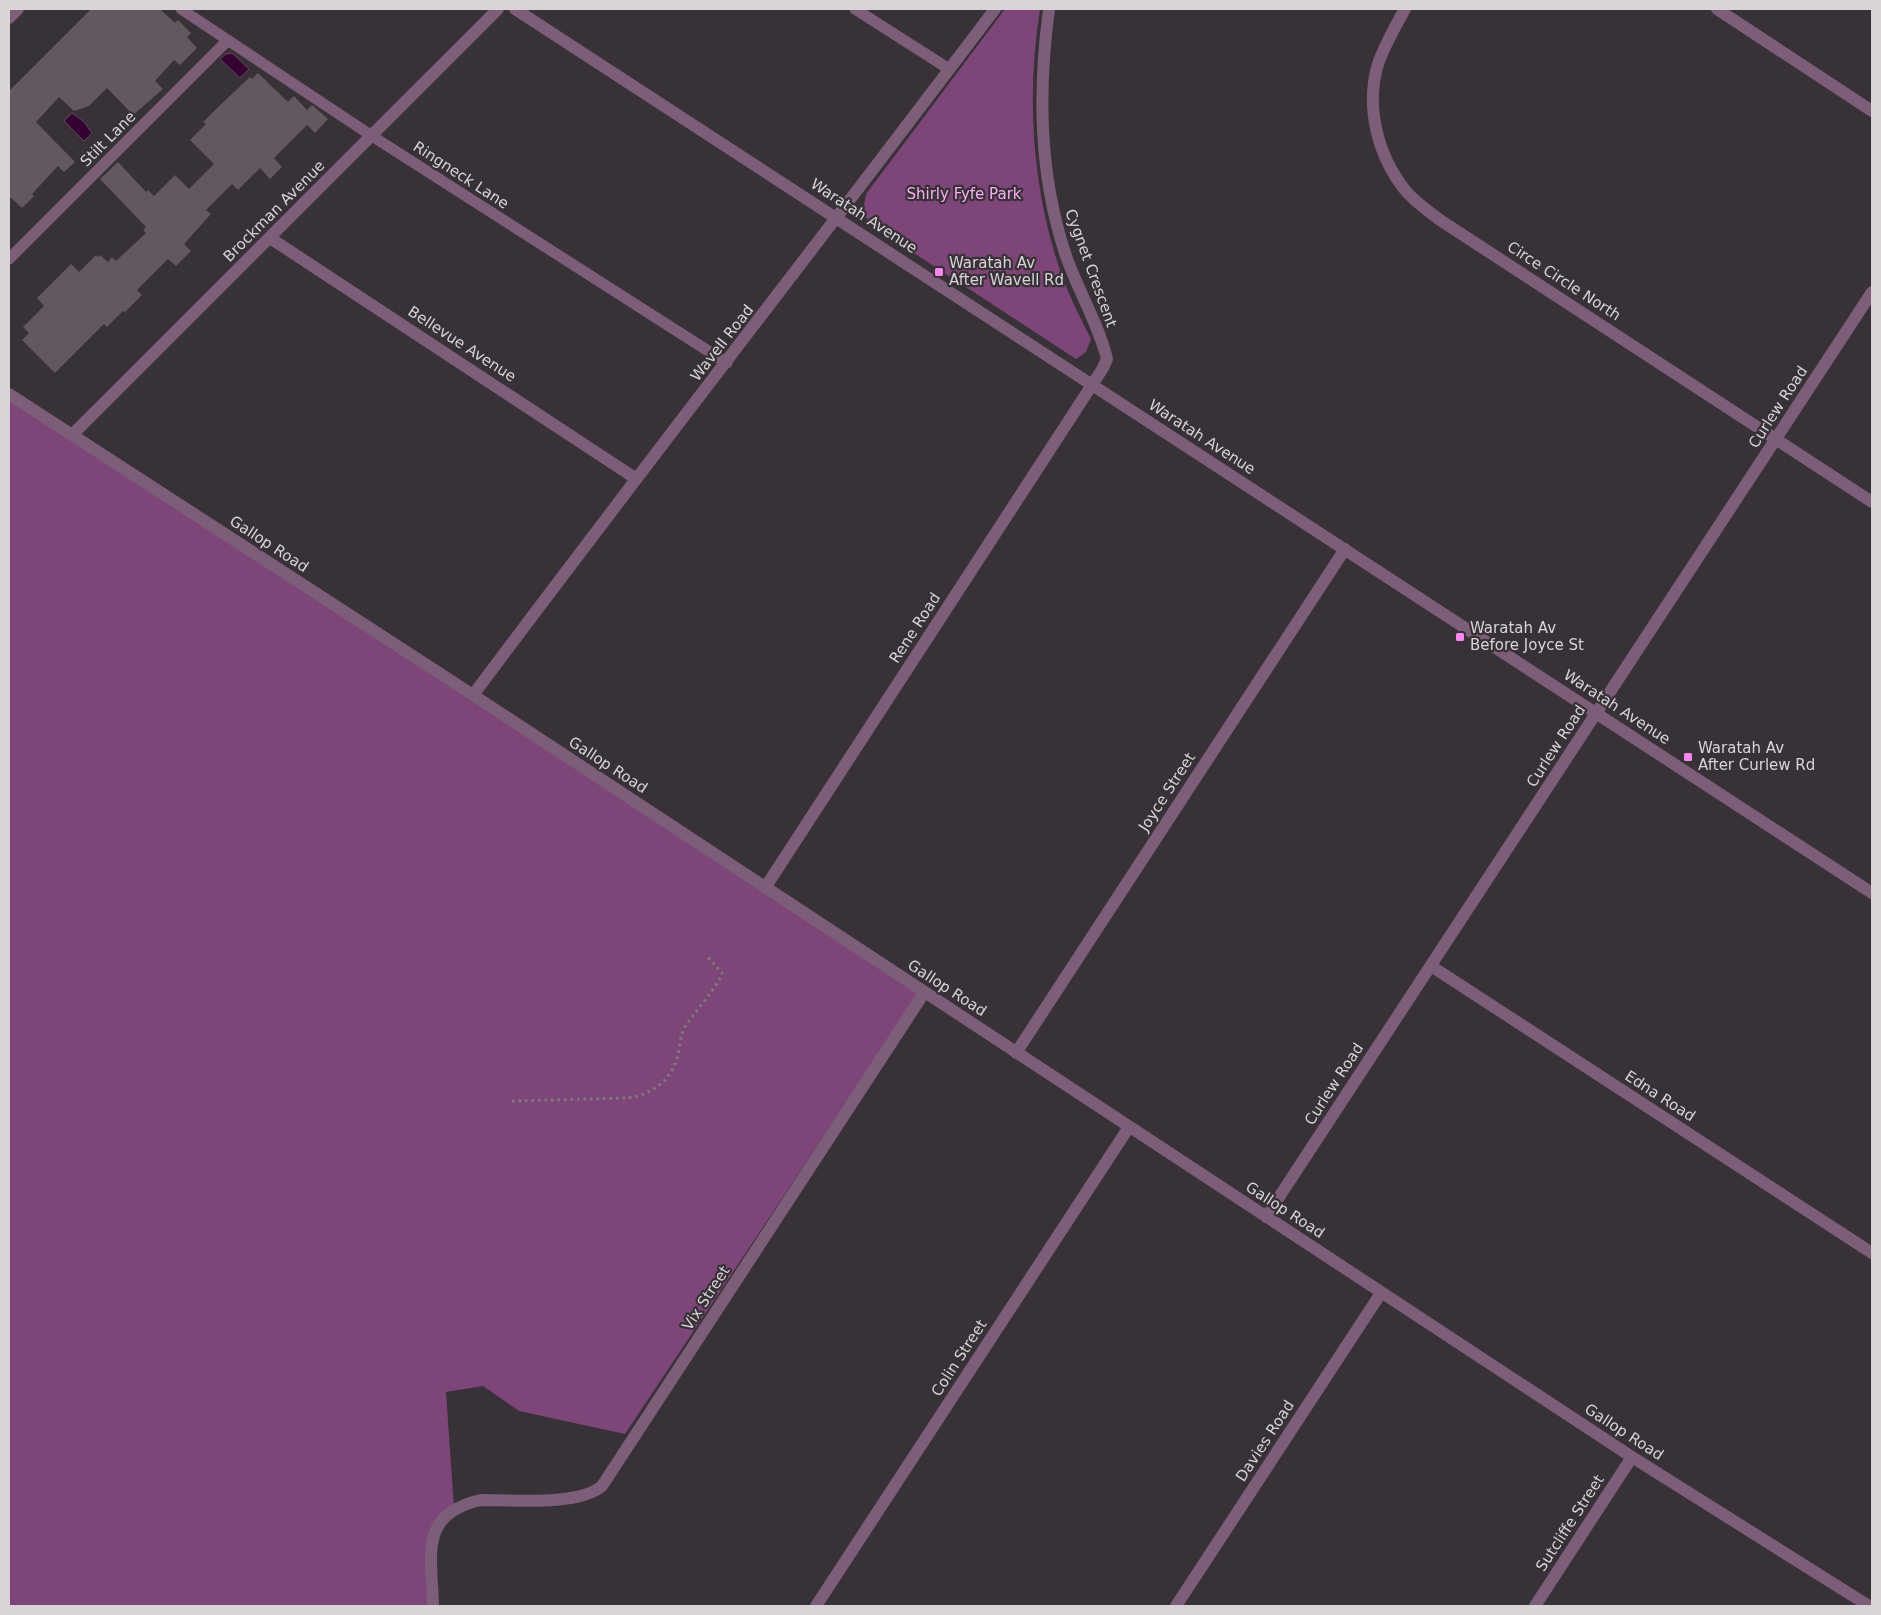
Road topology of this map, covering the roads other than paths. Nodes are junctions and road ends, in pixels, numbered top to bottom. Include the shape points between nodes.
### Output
1 (18, 9) edge
2 (181, 9) edge
3 (498, 9) edge
4 (515, 9) edge
5 (855, 9) edge
6 (995, 9) edge
7 (1049, 9) edge
8 (1405, 9) edge
9 (1716, 9) edge
10 (9, 18) edge
11 (228, 40) junction
12 (950, 70) junction
13 (1872, 111) edge
14 (372, 136) junction
15 (837, 217) junction
16 (270, 238) junction
17 (9, 259) edge
18 (1872, 292) edge
19 (727, 363) junction
20 (1092, 386) junction
21 (9, 394) edge
22 (72, 435) junction
23 (1776, 439) junction
24 (635, 478) junction
25 (1872, 502) edge
26 (1345, 549) junction
27 (473, 695) junction
28 (1597, 713) junction
29 (765, 888) junction
30 (1872, 893) edge
31 (1431, 966) junction
32 (924, 992) junction
33 (1016, 1053) junction
34 (1128, 1127) junction
35 (1266, 1217) junction
36 (1872, 1253) edge
37 (1380, 1293) junction
38 (1632, 1457) junction
39 (433, 1606) edge
40 (816, 1606) edge
41 (1176, 1606) edge
42 (1535, 1606) edge
43 (1869, 1606) edge

1 - 10 street
2 - 11 lane, Ringneck Lane
3 - 14 street, Brockman Avenue
4 - 15 street, Waratah Avenue
5 - 12 lane
6 - 12 street, Wavell Road
7 - 20 street, Cygnet Crescent via 1042,60 1042,135 1050,201 1066,254 1107,359
8 - 23 street, Circe Circle North via 1378,66 1374,97 1375,126 1382,148 1406,191 1440,220
9 - 13 street
11 - 14 lane, Ringneck Lane
11 - 17 lane, Stilt Lane
12 - 15 street, Wavell Road
14 - 16 street, Brockman Avenue
14 - 19 lane, Ringneck Lane
15 - 19 street, Wavell Road
15 - 20 street, Waratah Avenue
16 - 22 street, Brockman Avenue
16 - 24 street, Bellevue Avenue
18 - 23 street, Curlew Road
19 - 24 street, Wavell Road
20 - 26 street, Waratah Avenue
20 - 29 street, Rene Road
21 - 22 street, Gallop Road
22 - 27 street, Gallop Road
23 - 25 street, Circe Circle North
23 - 28 street, Curlew Road
24 - 27 street, Wavell Road
26 - 28 street, Waratah Avenue
26 - 33 street, Joyce Street
27 - 29 street, Gallop Road
28 - 30 street, Waratah Avenue
28 - 31 street, Curlew Road
29 - 32 street, Gallop Road
31 - 35 street, Curlew Road
31 - 36 street, Edna Road
32 - 33 street, Gallop Road
32 - 39 street, Vix Street via 602,1486 585,1496 570,1498 481,1500 462,1505 447,1514 435,1530 432,1544
33 - 34 street, Gallop Road
34 - 35 street, Gallop Road
34 - 40 street, Colin Street
35 - 37 street, Gallop Road
37 - 38 street, Gallop Road
37 - 41 street, Davies Road
38 - 42 street, Sutcliffe Street
38 - 43 street, Gallop Road

